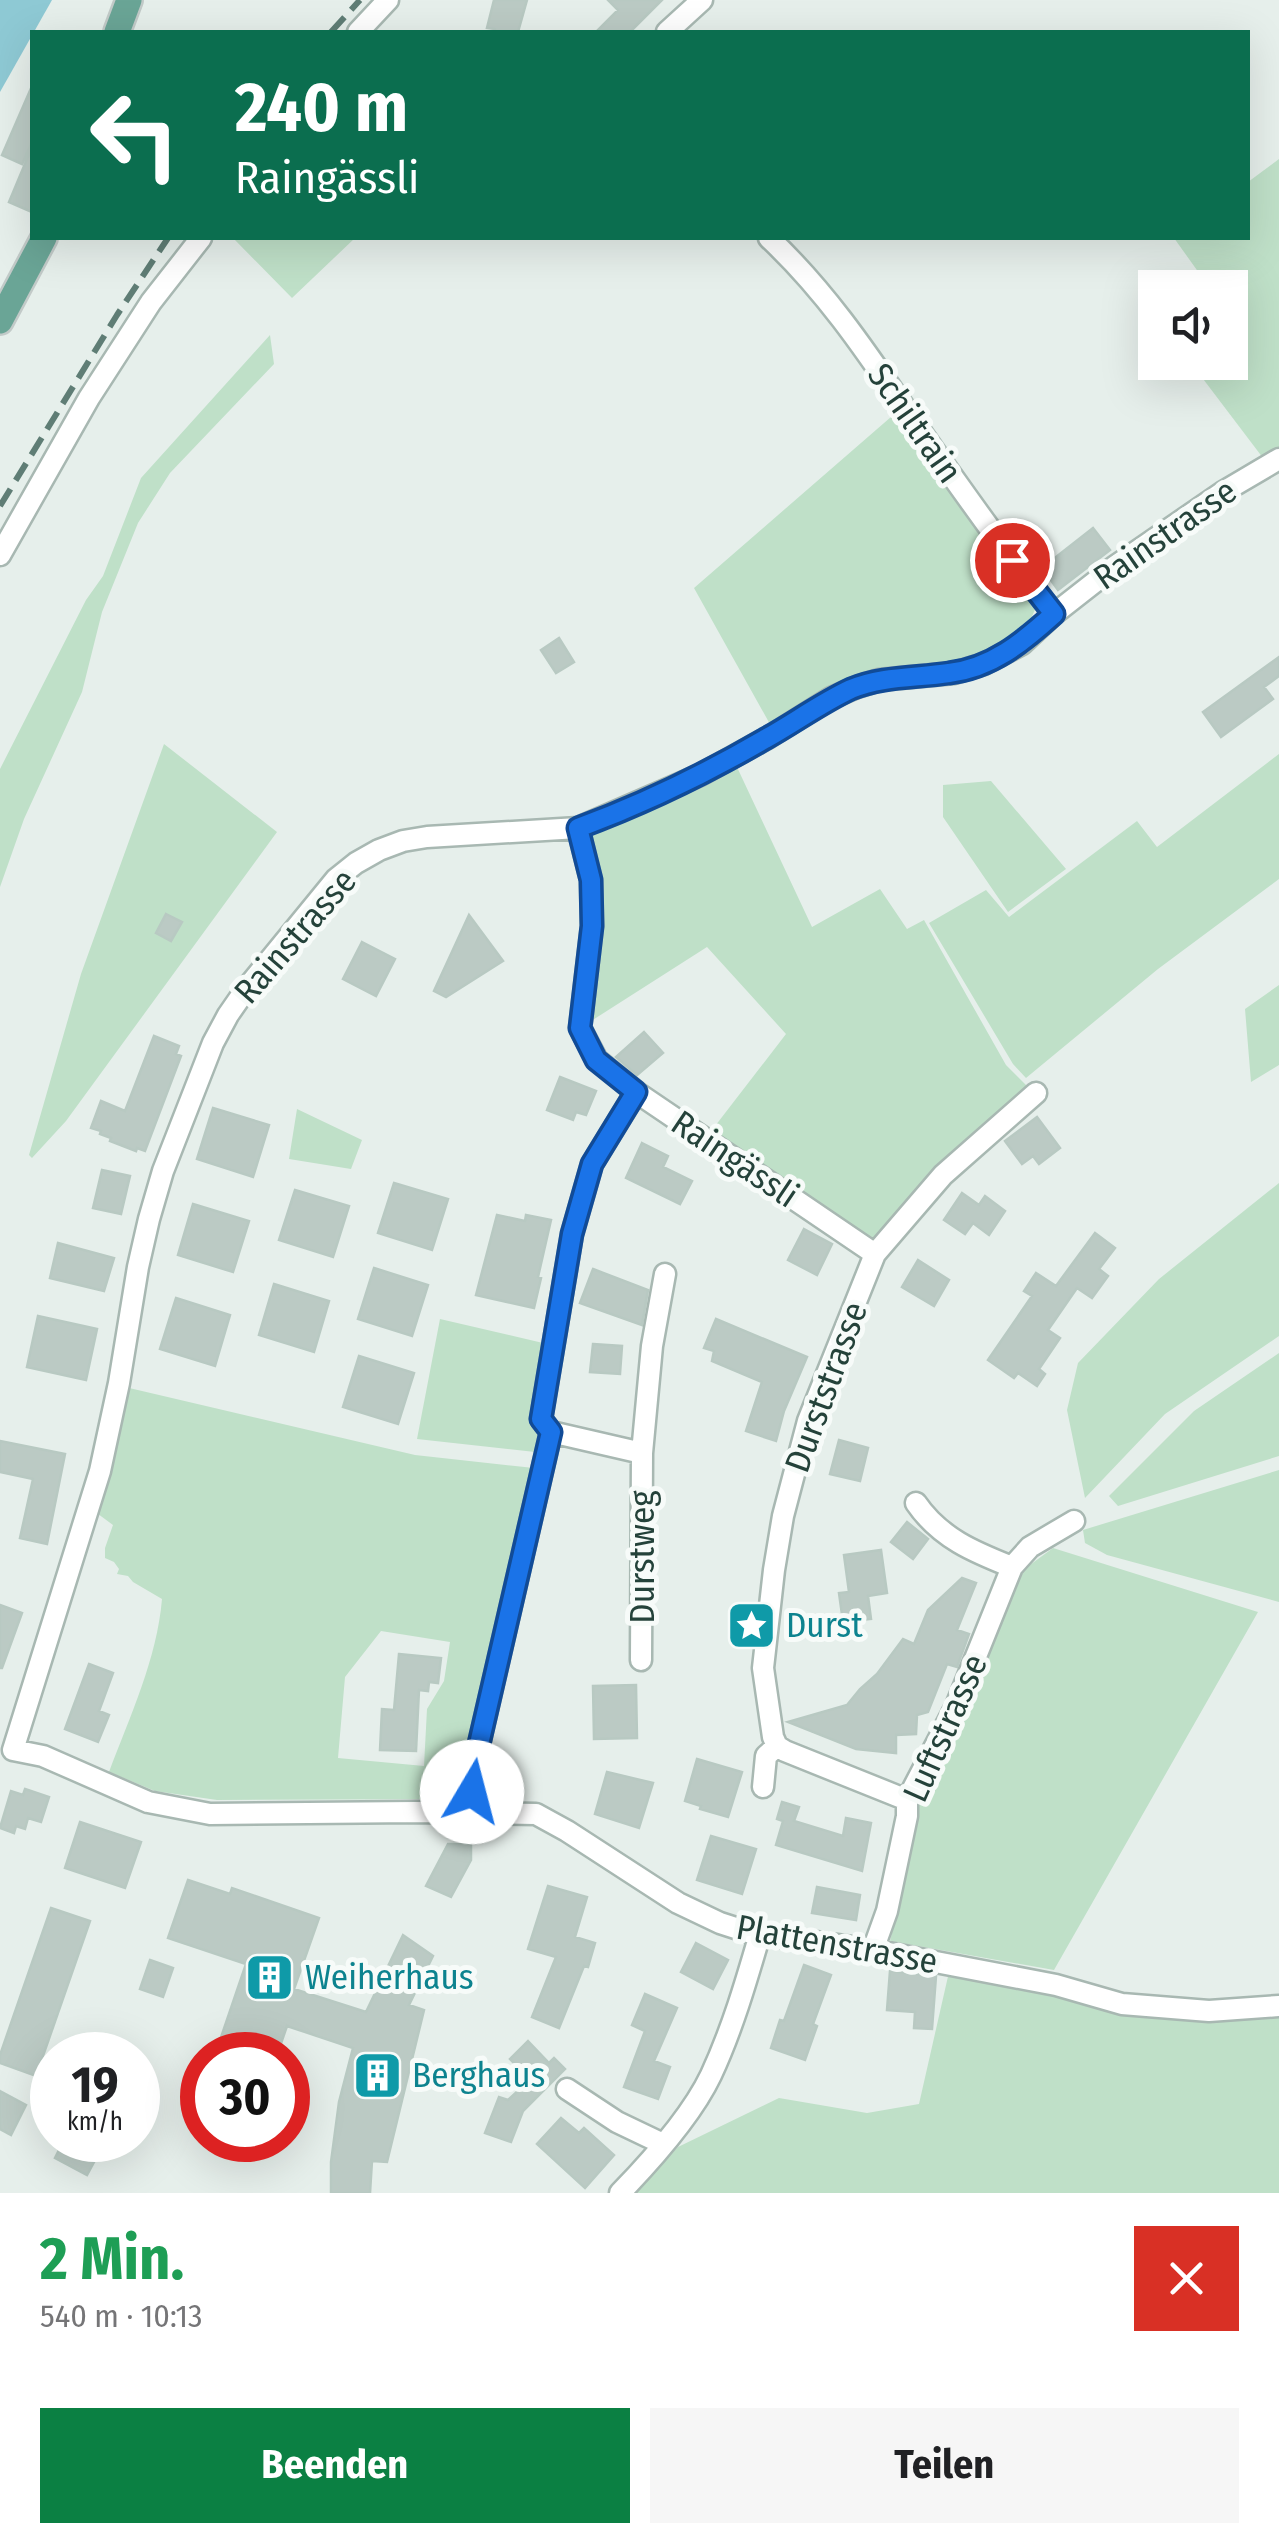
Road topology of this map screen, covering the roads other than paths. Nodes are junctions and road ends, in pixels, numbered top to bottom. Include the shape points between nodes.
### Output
1 (129, 0) edge
2 (388, 0) edge
3 (702, 0) edge
4 (119, 30) edge
5 (360, 30) edge
6 (669, 30) edge
7 (43, 240) edge
8 (198, 240) edge
9 (778, 240) edge
10 (0, 322) edge
11 (1279, 459) edge
12 (0, 555) edge
13 (1054, 614) junction
14 (578, 828) junction
15 (636, 1092) junction
16 (1036, 1093) dead end
17 (874, 1254) junction
18 (665, 1274) dead end
19 (551, 1432) junction
20 (642, 1453) junction
21 (916, 1504) dead end
22 (1074, 1520) dead end
23 (1012, 1567) junction
24 (641, 1660) dead end
25 (7, 1742) edge
26 (777, 1746) junction
27 (764, 1787) dead end
28 (907, 1800) junction
29 (471, 1814) junction
30 (760, 1934) junction
31 (873, 1950) junction
32 (1279, 2006) edge
33 (567, 2090) dead end
34 (663, 2144) junction
35 (620, 2193) edge

1 - 4 main road
2 - 5 street
3 - 6 street
7 - 10 main road
8 - 12 street via 89,398
9 - 13 street, Schiltrain
11 - 13 street, Rainstrasse
13 - 14 street, Rainstrasse via 1022,644 984,664 856,687 700,776
14 - 15 street, Raingässli via 591,880 592,926 580,1028 596,1060
14 - 25 street, Rainstrasse via 427,837 368,856 317,900 228,1015 163,1171 100,1471
15 - 17 street, Raingässli
15 - 19 street via 592,1164 572,1234 541,1419
16 - 17 street, Durststrasse via 943,1175
17 - 26 street, Durststrasse via 808,1421 783,1516 763,1668
18 - 20 street, Durstweg
19 - 20 street, Durstweg
19 - 29 street via 473,1770
20 - 24 street, Durstweg
21 - 23 street via 942,1533
22 - 23 street via 1030,1547
23 - 28 street, Luftstrasse via 956,1706
25 - 29 street, Plattenstrasse via 148,1802 210,1814
26 - 27 street, Durststrasse via 766,1756
26 - 28 street
28 - 31 street, Luftstrasse via 887,1911
29 - 30 street, Plattenstrasse via 536,1814 688,1908
30 - 31 street, Plattenstrasse
30 - 34 street via 710,2078
31 - 32 street, Plattenstrasse via 1122,2004 1209,2012
33 - 34 street
34 - 35 street

